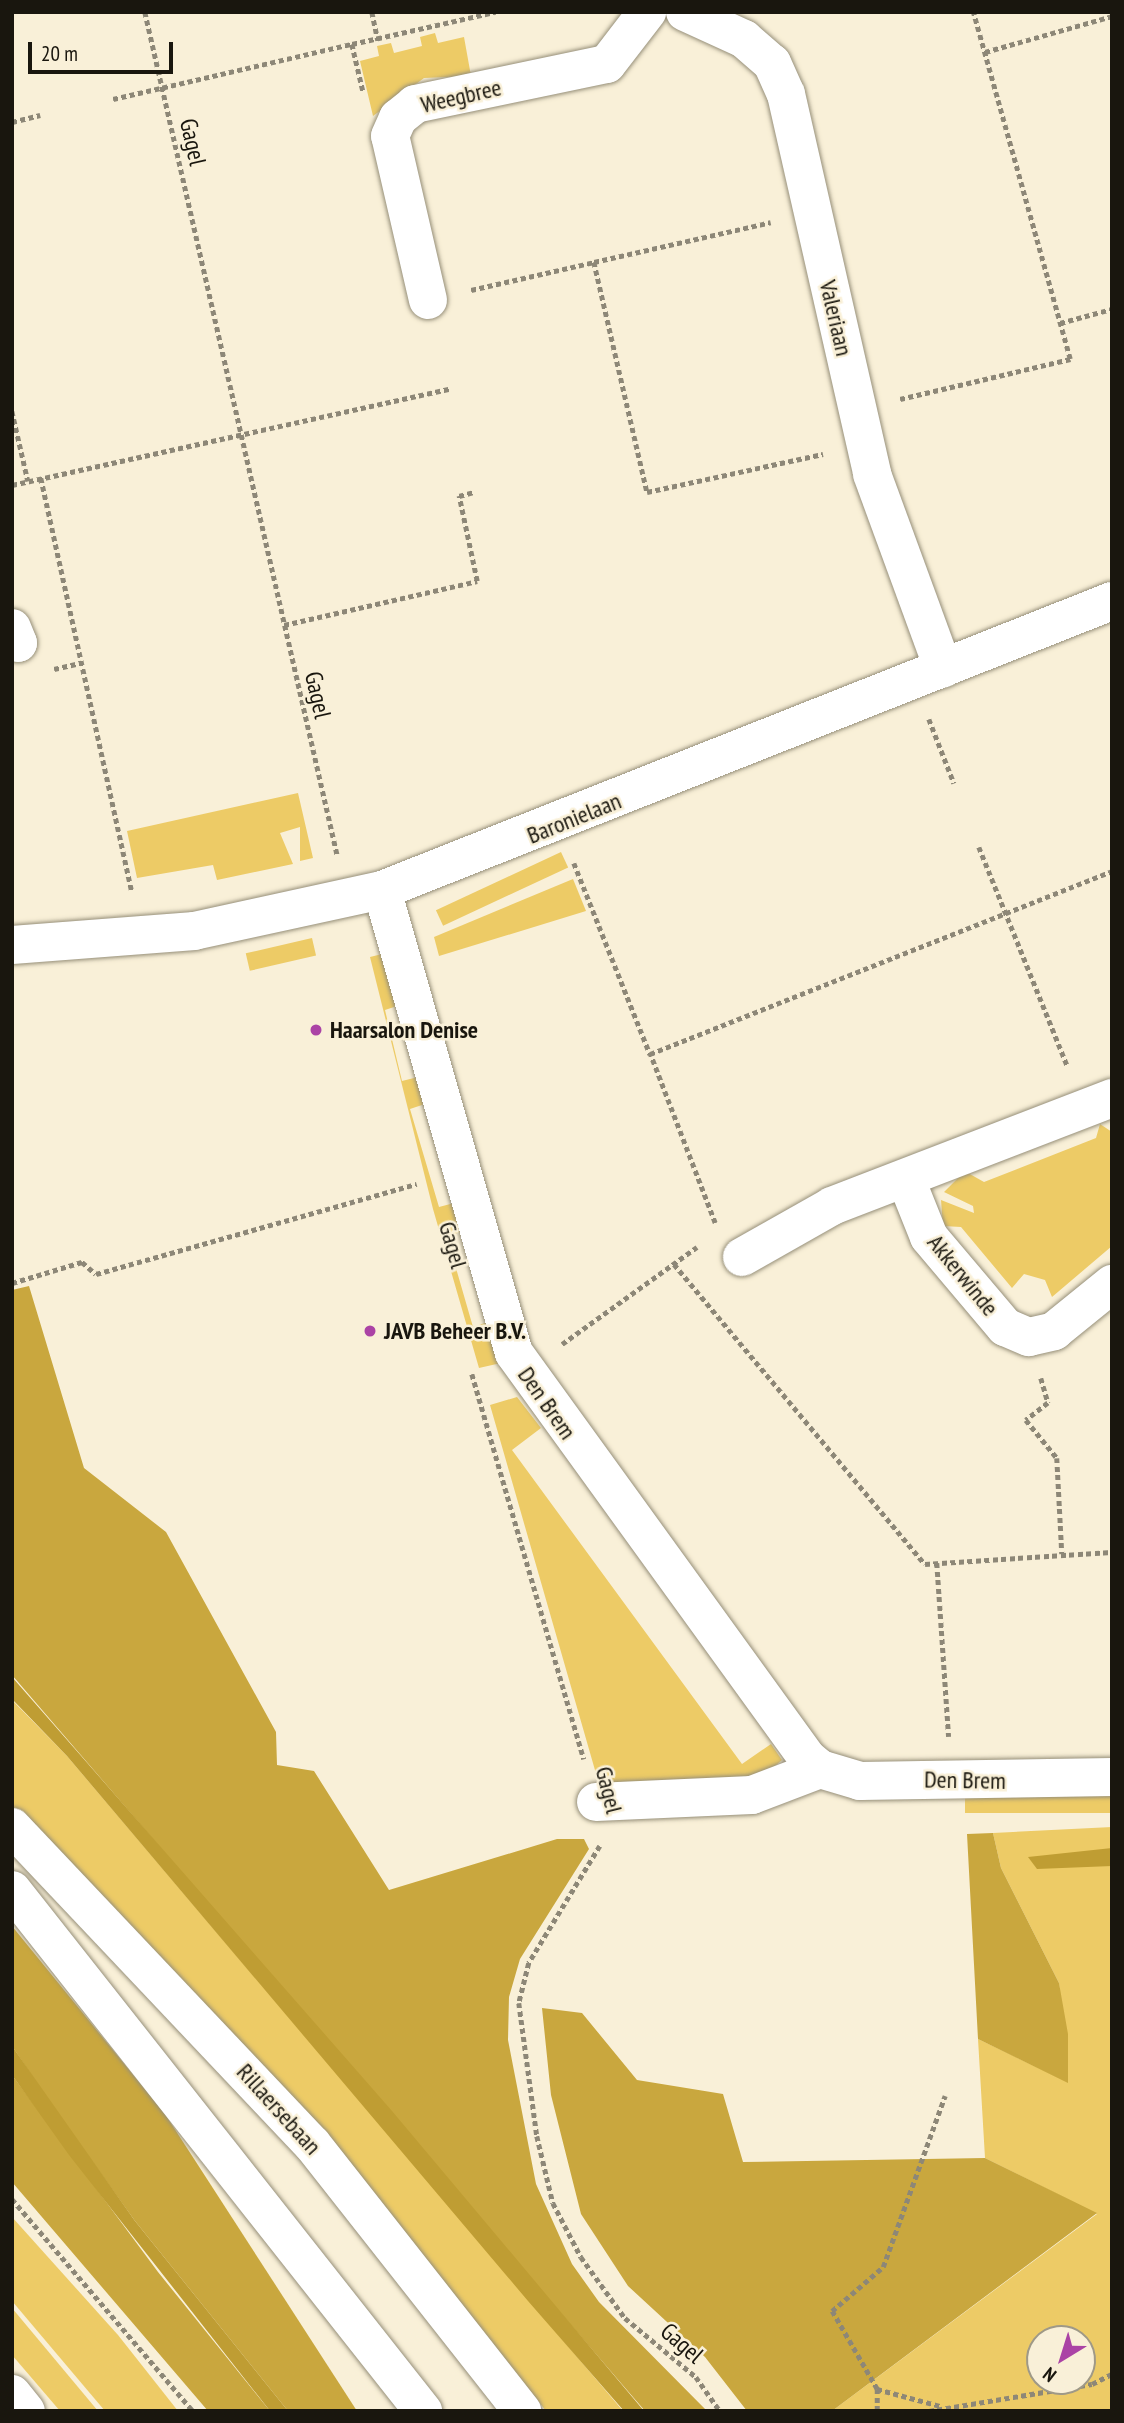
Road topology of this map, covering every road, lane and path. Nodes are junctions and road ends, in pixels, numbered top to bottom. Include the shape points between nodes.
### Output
1 (145, 12) edge
2 (372, 12) edge
3 (495, 12) edge
4 (647, 12) edge
5 (685, 12) edge
6 (973, 12) edge
7 (1112, 16) edge
8 (377, 40) junction
9 (352, 44) junction
10 (985, 52) junction
11 (163, 87) junction
12 (113, 99) dead end
13 (40, 115) dead end
14 (12, 122) edge
15 (394, 127) junction
16 (812, 213) junction
17 (594, 261) junction
18 (428, 300) joint
19 (1112, 309) edge
20 (1060, 323) junction
21 (450, 389) dead end
22 (12, 411) edge
23 (861, 427) junction
24 (241, 434) junction
25 (41, 478) junction
26 (28, 481) junction
27 (12, 485) edge
28 (474, 492) dead end
29 (1112, 601) edge
30 (284, 625) junction
31 (12, 628) edge
32 (12, 637) edge
33 (928, 674) junction
34 (954, 783) dead end
35 (558, 825) junction
36 (979, 848) dead end
37 (1112, 871) edge
38 (365, 896) junction
39 (1006, 913) junction
40 (142, 936) junction
41 (12, 945) edge
42 (650, 1054) junction
43 (1098, 1103) edge
44 (414, 1172) dead end
45 (907, 1182) junction
46 (417, 1184) junction
47 (421, 1198) dead end
48 (717, 1228) dead end
49 (725, 1248) joint
50 (674, 1264) junction
51 (12, 1283) edge
52 (1112, 1284) edge
53 (1029, 1337) junction
54 (470, 1369) dead end
55 (525, 1374) junction
56 (1112, 1552) edge
57 (1062, 1554) junction
58 (937, 1563) junction
59 (820, 1769) junction
60 (1112, 1777) edge
61 (948, 1779) junction
62 (596, 1802) junction
63 (12, 1827) edge
64 (12, 1890) edge
65 (945, 2096) dead end
66 (12, 2199) edge
67 (1112, 2374) edge
68 (877, 2389) junction
69 (12, 2394) edge
70 (940, 2406) junction
71 (26, 2411) edge
72 (193, 2411) edge
73 (423, 2411) edge
74 (523, 2411) edge
75 (720, 2411) edge
76 (877, 2411) edge
77 (929, 2411) edge

1 - 11 path, Gagel
2 - 8 path
3 - 8 path
4 - 15 street, Weegbree via 607,64 415,104
5 - 16 street, Valeriaan via 744,39 772,63 786,94
6 - 10 path
7 - 10 path
8 - 9 path
9 - 11 path
9 - 15 path via 371,124
10 - 20 path
11 - 12 path
11 - 24 path, Gagel
13 - 14 path
15 - 18 street
16 - 17 path
16 - 23 street, Valeriaan
17 - 18 path
17 - 23 path via 647,492
19 - 20 path
20 - 23 path via 1070,359
21 - 24 path
22 - 26 path
23 - 33 street, Valeriaan
24 - 25 path
24 - 30 path, Gagel
25 - 26 path
25 - 40 path
26 - 27 path
28 - 30 path via 459,496 477,581
29 - 33 street, Baronielaan
30 - 38 path, Gagel
31 - 32 street via 18,642
33 - 34 path
33 - 35 street, Baronielaan
35 - 38 street, Baronielaan
35 - 42 path
36 - 39 path
37 - 39 path
38 - 40 street, Baronielaan
38 - 55 street, Den Brem
39 - 42 path
39 - 43 path
40 - 41 street, Baronielaan
42 - 48 path
43 - 45 street
44 - 46 path, Gagel
45 - 49 street
45 - 53 street, Akkerwinde via 929,1237 1005,1327
46 - 47 path, Gagel
46 - 51 path via 96,1274 82,1262
49 - 50 path
50 - 55 path
50 - 58 path via 925,1564
52 - 53 street via 1054,1332
53 - 57 path via 1048,1403 1026,1420 1057,1458
54 - 62 path, Gagel
55 - 59 street, Den Brem
56 - 57 path
57 - 58 path
58 - 61 path
59 - 61 street, Den Brem via 860,1781
59 - 62 street via 752,1795
60 - 61 street, Den Brem
62 - 75 path, Gagel via 598,1853 529,1963 519,2003 537,2136 553,2203 581,2257 625,2318 696,2377
63 - 74 street, Rillaersebaan via 312,2144
64 - 73 street
65 - 68 path via 883,2267 832,2311
66 - 72 path
67 - 70 path via 1092,2384
68 - 70 path
68 - 76 path
69 - 71 street
70 - 77 path

